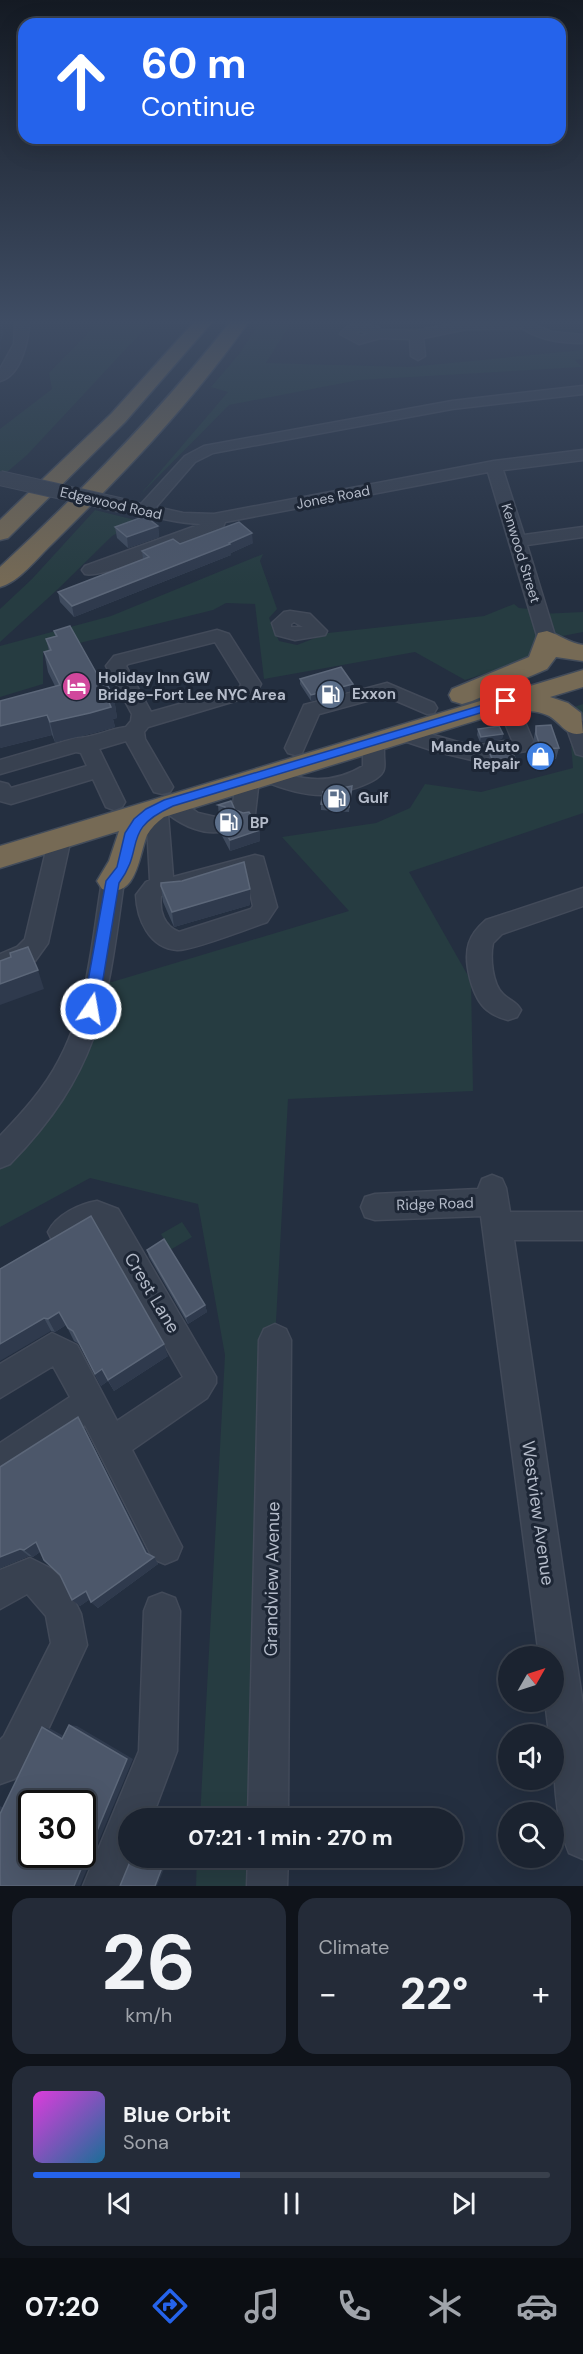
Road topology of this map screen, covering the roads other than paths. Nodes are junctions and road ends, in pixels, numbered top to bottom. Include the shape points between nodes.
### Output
1 (126, 409) edge
2 (142, 409) edge
3 (168, 409) edge
4 (430, 409) edge
5 (96, 412) dead end
6 (583, 455) edge
7 (494, 466) junction
8 (0, 478) edge
9 (0, 506) edge
10 (144, 510) junction
11 (224, 518) junction
12 (583, 532) edge
13 (0, 533) edge
14 (518, 541) junction
15 (0, 552) edge
16 (91, 570) dead end
17 (0, 580) edge
18 (548, 639) junction
19 (583, 653) edge
20 (583, 662) edge
21 (583, 678) edge
22 (506, 701) junction
23 (433, 706) junction
24 (581, 727) edge
25 (138, 728) junction
26 (402, 733) junction
27 (86, 747) junction
28 (0, 767) edge
29 (99, 770) junction
30 (257, 777) junction
31 (0, 789) edge
32 (163, 799) junction
33 (114, 802) junction
34 (244, 814) edge
35 (216, 825) dead end
36 (0, 835) edge
37 (60, 838) junction
38 (0, 857) edge
39 (113, 881) junction
40 (162, 886) junction
41 (583, 897) edge
42 (0, 964) edge
43 (508, 1010) dead end
44 (0, 1155) edge
45 (494, 1205) junction
46 (375, 1207) dead end
47 (583, 1226) edge
48 (35, 1249) edge
49 (275, 1340) dead end
50 (0, 1382) edge
51 (90, 1403) junction
52 (111, 1445) junction
53 (0, 1462) edge
54 (165, 1547) dead end
55 (0, 1591) edge
56 (162, 1611) dead end
57 (0, 1765) edge
58 (136, 1808) edge
59 (268, 1808) edge
60 (583, 1839) edge
61 (118, 1849) edge
62 (268, 1868) edge
63 (102, 1886) edge
64 (267, 1886) edge

1 - 13 highway
2 - 15 highway
3 - 17 highway
4 - 10 street via 209,449 190,459
5 - 9 highway
6 - 7 street, Jones Road
7 - 11 street, Jones Road
7 - 14 street, Kenwood Street
8 - 10 street, Edgewood Road, bridge
10 - 11 street, Edgewood Road via 183,518
11 - 16 street, Jones Road via 204,530
12 - 14 street
14 - 18 street, Kenwood Street
18 - 19 highway via 566,651
18 - 23 highway via 544,656 533,666
20 - 23 highway
21 - 22 highway
22 - 24 highway via 554,707
22 - 26 highway
22 - 26 street via 523,741 519,746 472,753
23 - 32 highway via 295,748
25 - 25 street via 142,714 116,666 121,660 217,636 222,638 252,684 248,691
25 - 27 street
25 - 32 street
26 - 30 highway
27 - 28 street via 76,745
27 - 29 street
29 - 31 street via 11,796
29 - 33 street
30 - 32 highway
30 - 34 street
32 - 33 highway
32 - 35 street via 199,823
32 - 37 highway
32 - 39 highway via 134,827 123,868
32 - 40 street
33 - 36 highway
37 - 38 highway
37 - 39 highway via 101,846 108,855
37 - 42 street via 36,943 26,954
39 - 44 street via 97,977 81,1040 49,1100
40 - 40 street via 149,892 149,915 159,930 176,941 255,917 265,909 255,863 183,885
41 - 43 street via 494,927 485,934 478,953 489,994
45 - 46 street, Ridge Road
45 - 47 street, Ridge Road
45 - 60 street, Westview Avenue
48 - 52 street, Crest Lane via 95,1214 105,1215 198,1371 200,1383 196,1387
49 - 59 street, Grandview Avenue
50 - 51 street via 52,1349 66,1356
51 - 52 street
51 - 53 street
52 - 54 street
55 - 57 street via 30,1576 44,1583 61,1608 69,1645 18,1750
56 - 58 street via 158,1751
61 - 63 street
62 - 64 street

